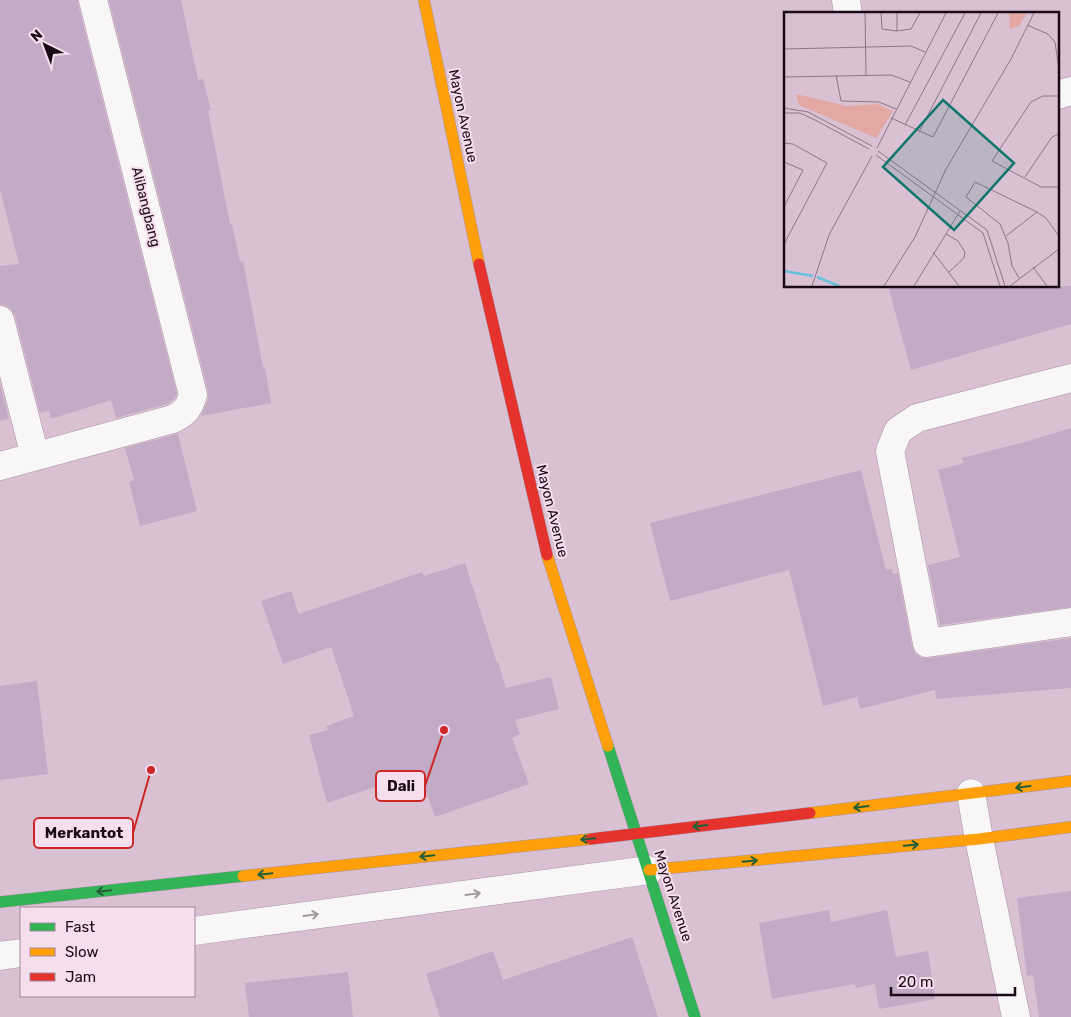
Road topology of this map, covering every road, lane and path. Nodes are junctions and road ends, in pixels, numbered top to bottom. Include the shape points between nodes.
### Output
1 (94, 0) edge
2 (424, 0) edge
3 (1071, 91) edge
4 (1058, 95) edge
5 (0, 320) edge
6 (1071, 378) edge
7 (35, 456) junction
8 (0, 466) edge
9 (1071, 622) edge
10 (1071, 781) edge
11 (972, 793) junction
12 (1071, 827) edge
13 (637, 834) junction
14 (979, 839) junction
15 (649, 870) junction
16 (0, 902) edge
17 (195, 931) edge
18 (20, 953) edge
19 (0, 956) edge
20 (695, 1017) edge
21 (1016, 1017) edge

1 - 7 street, Alibangbang via 193,395 184,413 173,419
2 - 13 street, Mayon Avenue via 481,274 548,559
3 - 4 street
5 - 7 street
6 - 9 street via 917,418 898,431 890,451 927,643
7 - 8 street
10 -> 11 street
11 -> 13 street
11 - 14 street
12 - 14 street
13 - 15 street, Mayon Avenue
13 -> 16 street
15 -> 14 street
14 - 21 street
17 -> 15 street
15 - 20 street, Mayon Avenue
18 - 19 street

